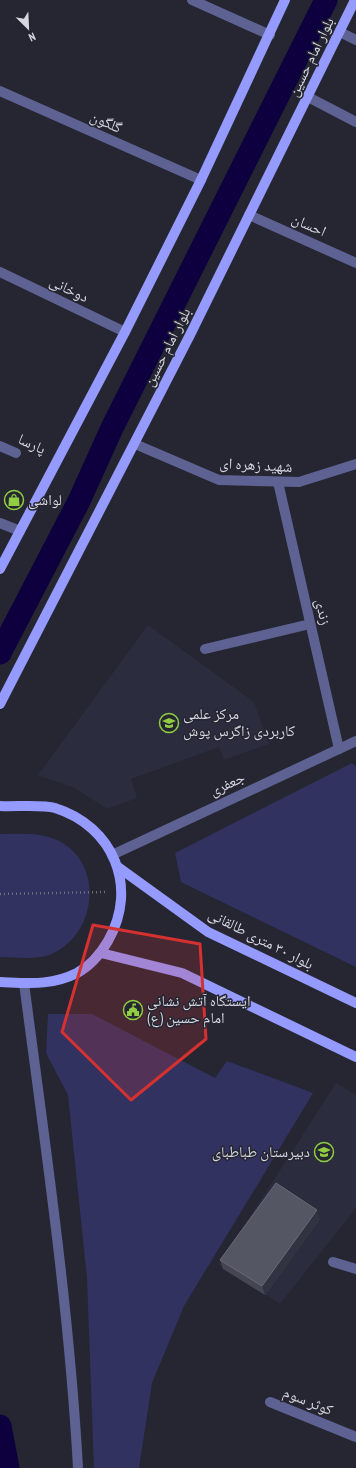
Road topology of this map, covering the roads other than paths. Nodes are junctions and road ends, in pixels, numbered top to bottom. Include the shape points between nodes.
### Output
1 (192, 0) edge
2 (285, 0) edge
3 (355, 0) edge
4 (340, 32) junction
5 (270, 35) junction
6 (356, 40) edge
7 (0, 91) edge
8 (308, 97) junction
9 (356, 122) edge
10 (201, 180) junction
11 (249, 215) junction
12 (356, 263) edge
13 (0, 272) edge
14 (125, 332) junction
15 (135, 444) junction
16 (0, 446) edge
17 (16, 454) dead end
18 (356, 464) edge
19 (278, 482) junction
20 (0, 523) edge
21 (20, 531) junction
22 (0, 568) edge
23 (310, 624) junction
24 (205, 649) dead end
25 (0, 704) edge
26 (356, 741) edge
27 (339, 749) junction
28 (0, 806) edge
29 (112, 855) junction
30 (118, 867) junction
31 (101, 953) junction
32 (0, 982) edge
33 (24, 983) junction
34 (356, 1003) edge
35 (356, 1057) edge
36 (333, 1262) dead end
37 (356, 1269) edge
38 (270, 1402) dead end
39 (356, 1437) edge
40 (78, 1468) edge

1 - 5 street
2 - 5 main road
3 - 4 main road, بلوار امام حسین
4 - 6 street
4 - 8 main road, بلوار امام حسین
5 - 10 main road
7 - 10 street, گلگون
8 - 9 street
8 - 11 main road, بلوار امام حسین
10 - 14 main road
11 - 12 street, احسان
11 - 15 main road, بلوار امام حسین
13 - 14 street, دوخانی
14 - 21 main road
15 - 19 street, شهید زهره ای via 219,480
15 - 25 main road, بلوار امام حسین
16 - 17 street, پارسا
18 - 19 street, شهید زهره ای via 299,482
19 - 23 street, زندی
20 - 21 street
21 - 22 main road
23 - 24 street
23 - 27 street, زندی
26 - 27 street, جعفری
27 - 29 street, جعفری
28 - 29 main road via 53,808 81,819 104,840
29 - 30 main road
30 - 31 main road via 122,892 116,926
30 - 34 main road, بلوار ۳۰ متری طالقانی via 208,932
31 - 33 main road via 78,972 49,983
31 - 35 main road via 182,973
32 - 33 main road
33 - 40 street via 74,1387
36 - 37 street
38 - 39 street, کوثر سوم

